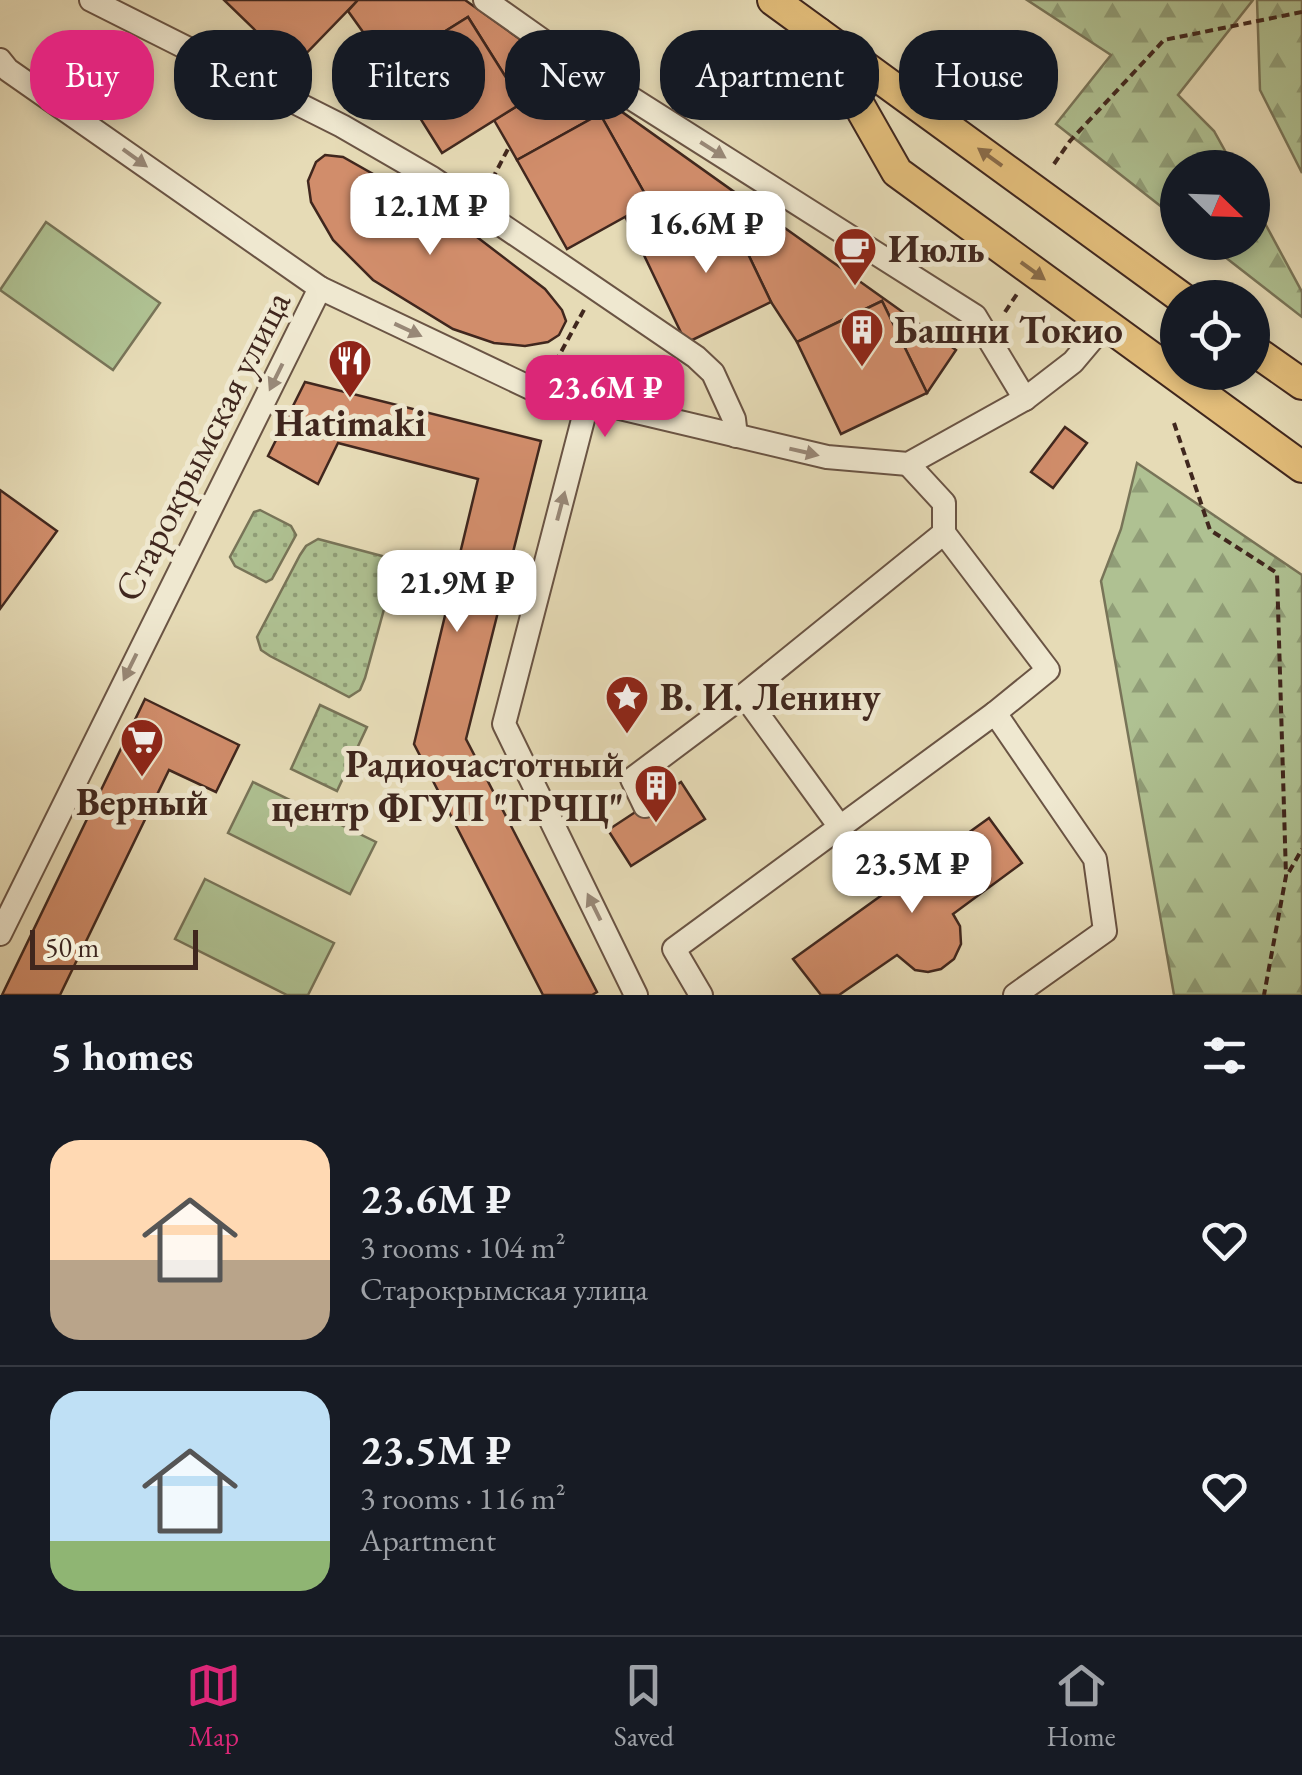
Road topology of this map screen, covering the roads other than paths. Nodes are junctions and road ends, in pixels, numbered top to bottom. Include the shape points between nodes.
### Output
1 (91, 0) edge
2 (486, 0) edge
3 (773, 0) edge
4 (813, 30) edge
5 (0, 60) edge
6 (879, 78) edge
7 (867, 120) edge
8 (1160, 282) edge
9 (320, 288) junction
10 (1105, 324) junction
11 (1270, 362) edge
12 (1302, 384) edge
13 (1025, 398) junction
14 (586, 408) junction
15 (736, 436) junction
16 (908, 464) junction
17 (1302, 467) edge
18 (944, 533) junction
19 (744, 695) junction
20 (995, 714) junction
21 (644, 806) dead end
22 (840, 827) junction
23 (0, 934) edge
24 (636, 995) edge
25 (700, 995) edge
26 (1015, 995) edge

1 - 15 street via 432,178 696,357 713,373
2 -> 13 street via 563,56 975,316
3 - 4 main road
5 -> 9 street, Старокрымская улица
8 -> 6 main road
7 -> 10 main road via 897,172
9 -> 14 street
9 -> 23 street, Старокрымская улица
10 - 13 street via 1073,362
10 - 17 main road
11 - 12 main road
13 - 16 street
14 - 15 street via 598,403
24 -> 14 street via 504,724
15 -> 16 street via 827,457
16 - 18 street via 944,504
18 - 19 street
18 - 20 street via 1048,670
19 - 21 street via 632,778
19 - 22 street
20 - 22 street
20 - 26 street via 1095,859 1104,931
22 - 25 street via 674,949

